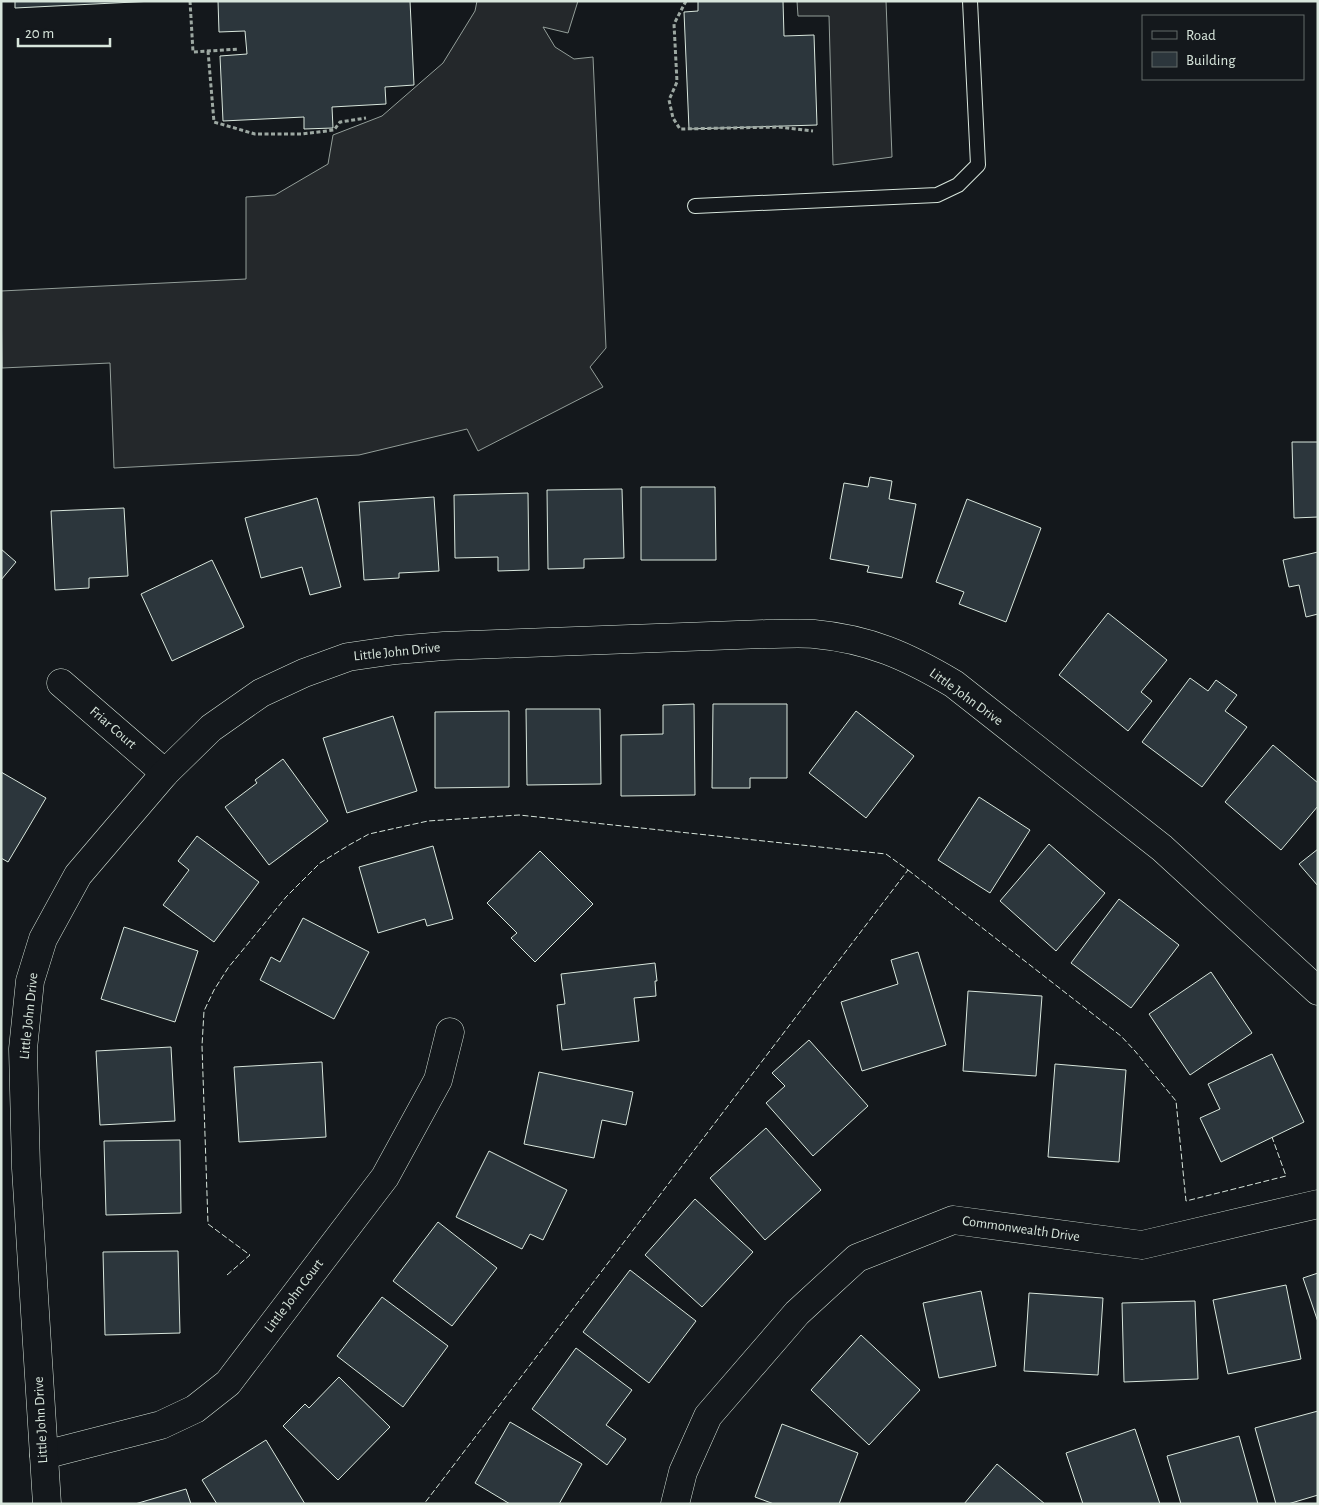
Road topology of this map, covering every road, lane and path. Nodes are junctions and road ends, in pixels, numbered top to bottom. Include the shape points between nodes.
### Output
1 (190, 1) edge
2 (686, 1) edge
3 (970, 1) edge
4 (239, 49) dead end
5 (208, 50) junction
6 (366, 118) dead end
7 (813, 131) dead end
8 (695, 206) dead end
9 (61, 684) dead end
10 (165, 773) junction
11 (1318, 991) edge
12 (450, 1032) dead end
13 (1318, 1204) edge
14 (44, 1455) junction
15 (46, 1504) edge
16 (675, 1504) edge

1 - 5 path via 193,52
2 - 7 path via 674,24 676,82 669,100 673,118 680,129 779,127
3 - 8 lane via 978,165 958,185 937,195
4 - 5 path
5 - 6 path via 214,122 255,134 302,134 334,130 340,122
9 - 10 street, Friar Court
10 - 11 street, Little John Drive via 211,728 261,693 348,657 444,646 767,634 813,634 860,641 887,649 954,684 1162,848
10 - 14 street, Little John Drive via 78,875 43,940 30,981 23,1049 26,1168
12 - 14 street, Little John Court via 438,1080 385,1177 228,1383 195,1409 161,1425
13 - 16 street, Commonwealth Drive via 1142,1245 953,1220 857,1258 797,1313 708,1416 683,1472
14 - 15 street, Little John Drive

